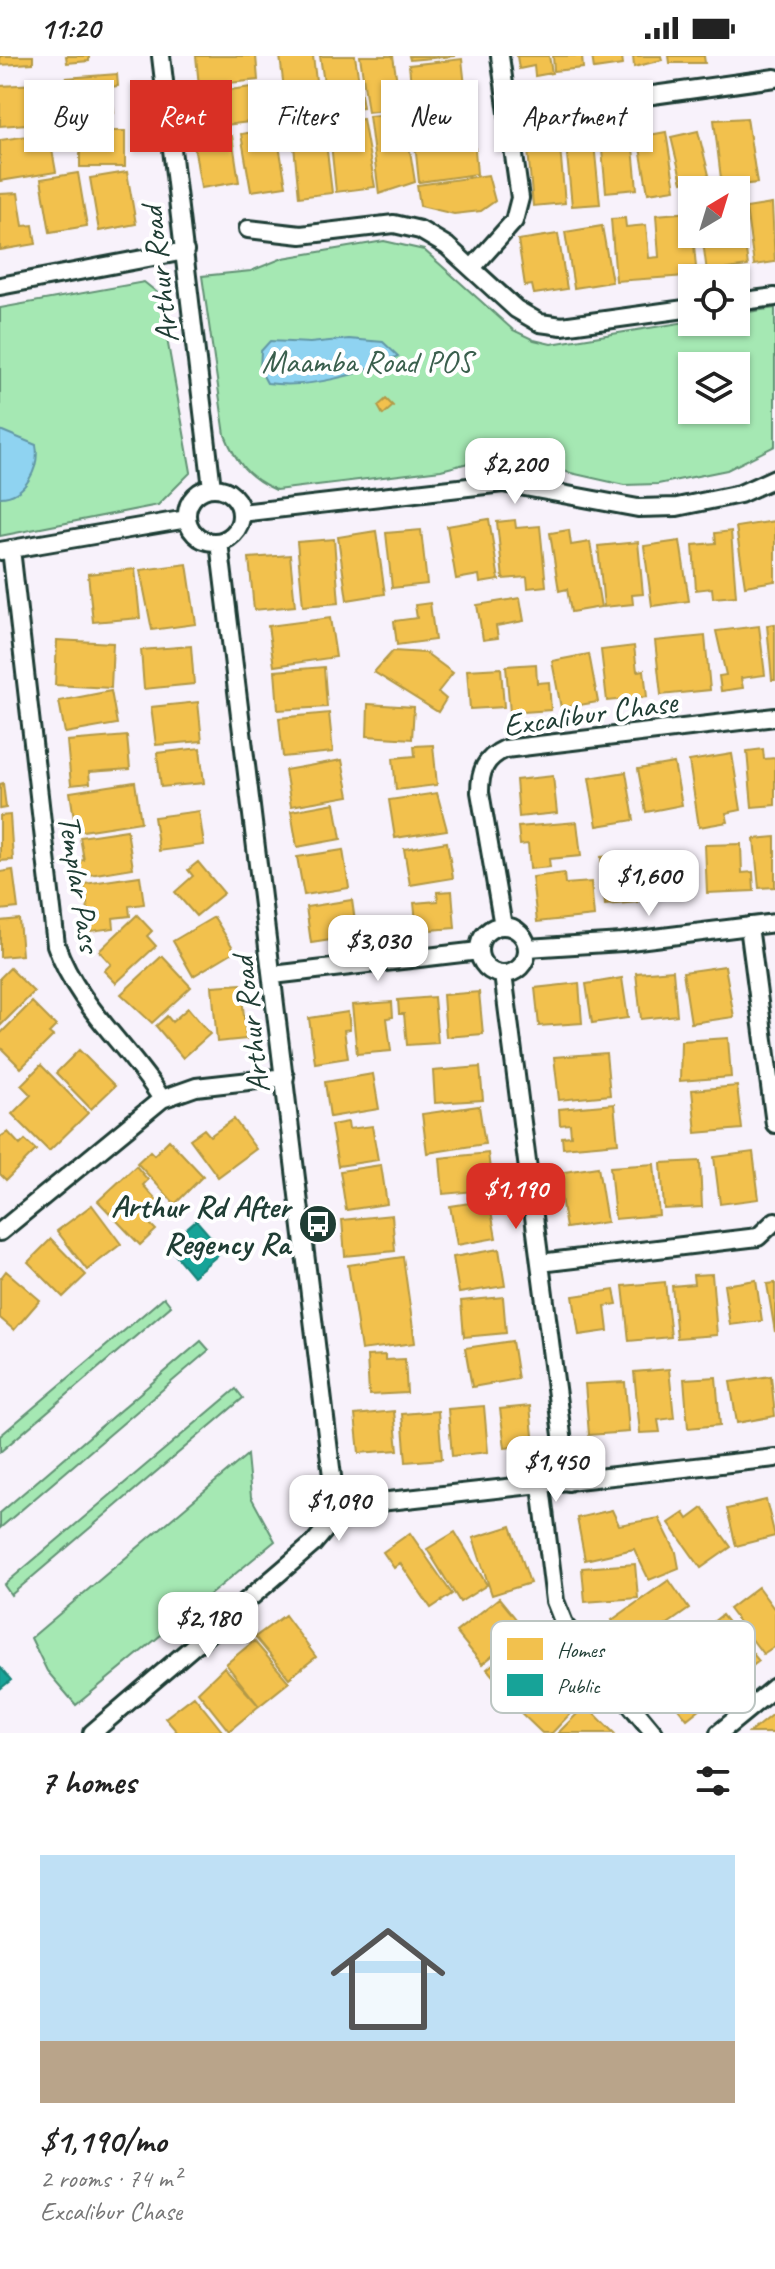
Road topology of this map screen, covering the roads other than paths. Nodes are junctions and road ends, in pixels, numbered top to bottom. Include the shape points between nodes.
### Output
1 (161, 56) edge
2 (500, 56) edge
3 (775, 78) edge
4 (504, 80) edge
5 (653, 95) edge
6 (514, 152) edge
7 (248, 229) dead end
8 (185, 251) junction
9 (473, 267) junction
10 (0, 286) edge
11 (775, 297) edge
12 (750, 300) edge
13 (678, 310) edge
14 (775, 478) edge
15 (212, 488) junction
16 (241, 513) junction
17 (187, 519) junction
18 (219, 542) junction
19 (6, 550) edge
20 (775, 717) edge
21 (775, 923) edge
22 (503, 926) junction
23 (749, 926) junction
24 (527, 948) junction
25 (479, 951) junction
26 (503, 974) junction
27 (273, 975) junction
28 (285, 1077) junction
29 (162, 1099) junction
30 (775, 1124) edge
31 (775, 1221) edge
32 (2, 1226) edge
33 (540, 1263) junction
34 (775, 1458) edge
35 (568, 1482) junction
36 (541, 1486) junction
37 (335, 1501) junction
38 (563, 1621) edge
39 (775, 1687) edge
40 (755, 1703) edge
41 (637, 1713) edge
42 (743, 1713) edge
43 (92, 1733) edge
44 (654, 1733) edge
45 (719, 1733) edge

1 - 8 street, Arthur Road
2 - 4 street
3 - 5 street
6 - 9 street via 520,198 514,221
7 - 9 street via 301,235 394,224 420,230
8 - 10 street
8 - 15 street, Arthur Road
9 - 13 street via 516,309 540,323 562,326
11 - 12 street
14 - 16 street via 740,494 677,507 638,508 503,483
15 - 16 street via 228,492
15 - 17 street via 196,495
16 - 18 street via 238,528
17 - 18 street via 202,540
17 - 19 street
18 - 27 street, Arthur Road
19 - 29 street, Templar Pass via 56,945 78,995
20 - 22 street, Excalibur Chase via 493,754 480,777 480,792
21 - 23 street
22 - 24 street via 519,932
22 - 25 street via 485,933
23 - 24 street
23 - 30 street
24 - 26 street via 521,966
25 - 26 street via 487,967
25 - 27 street
26 - 33 street
27 - 28 street, Arthur Road
28 - 29 street via 196,1087
28 - 37 street, Arthur Road
29 - 32 street
31 - 33 street via 758,1237
33 - 35 street
34 - 35 street
35 - 36 street
36 - 37 street via 371,1503
36 - 38 street via 555,1601
37 - 43 street via 313,1544
39 - 40 street
41 - 44 street
42 - 45 street

